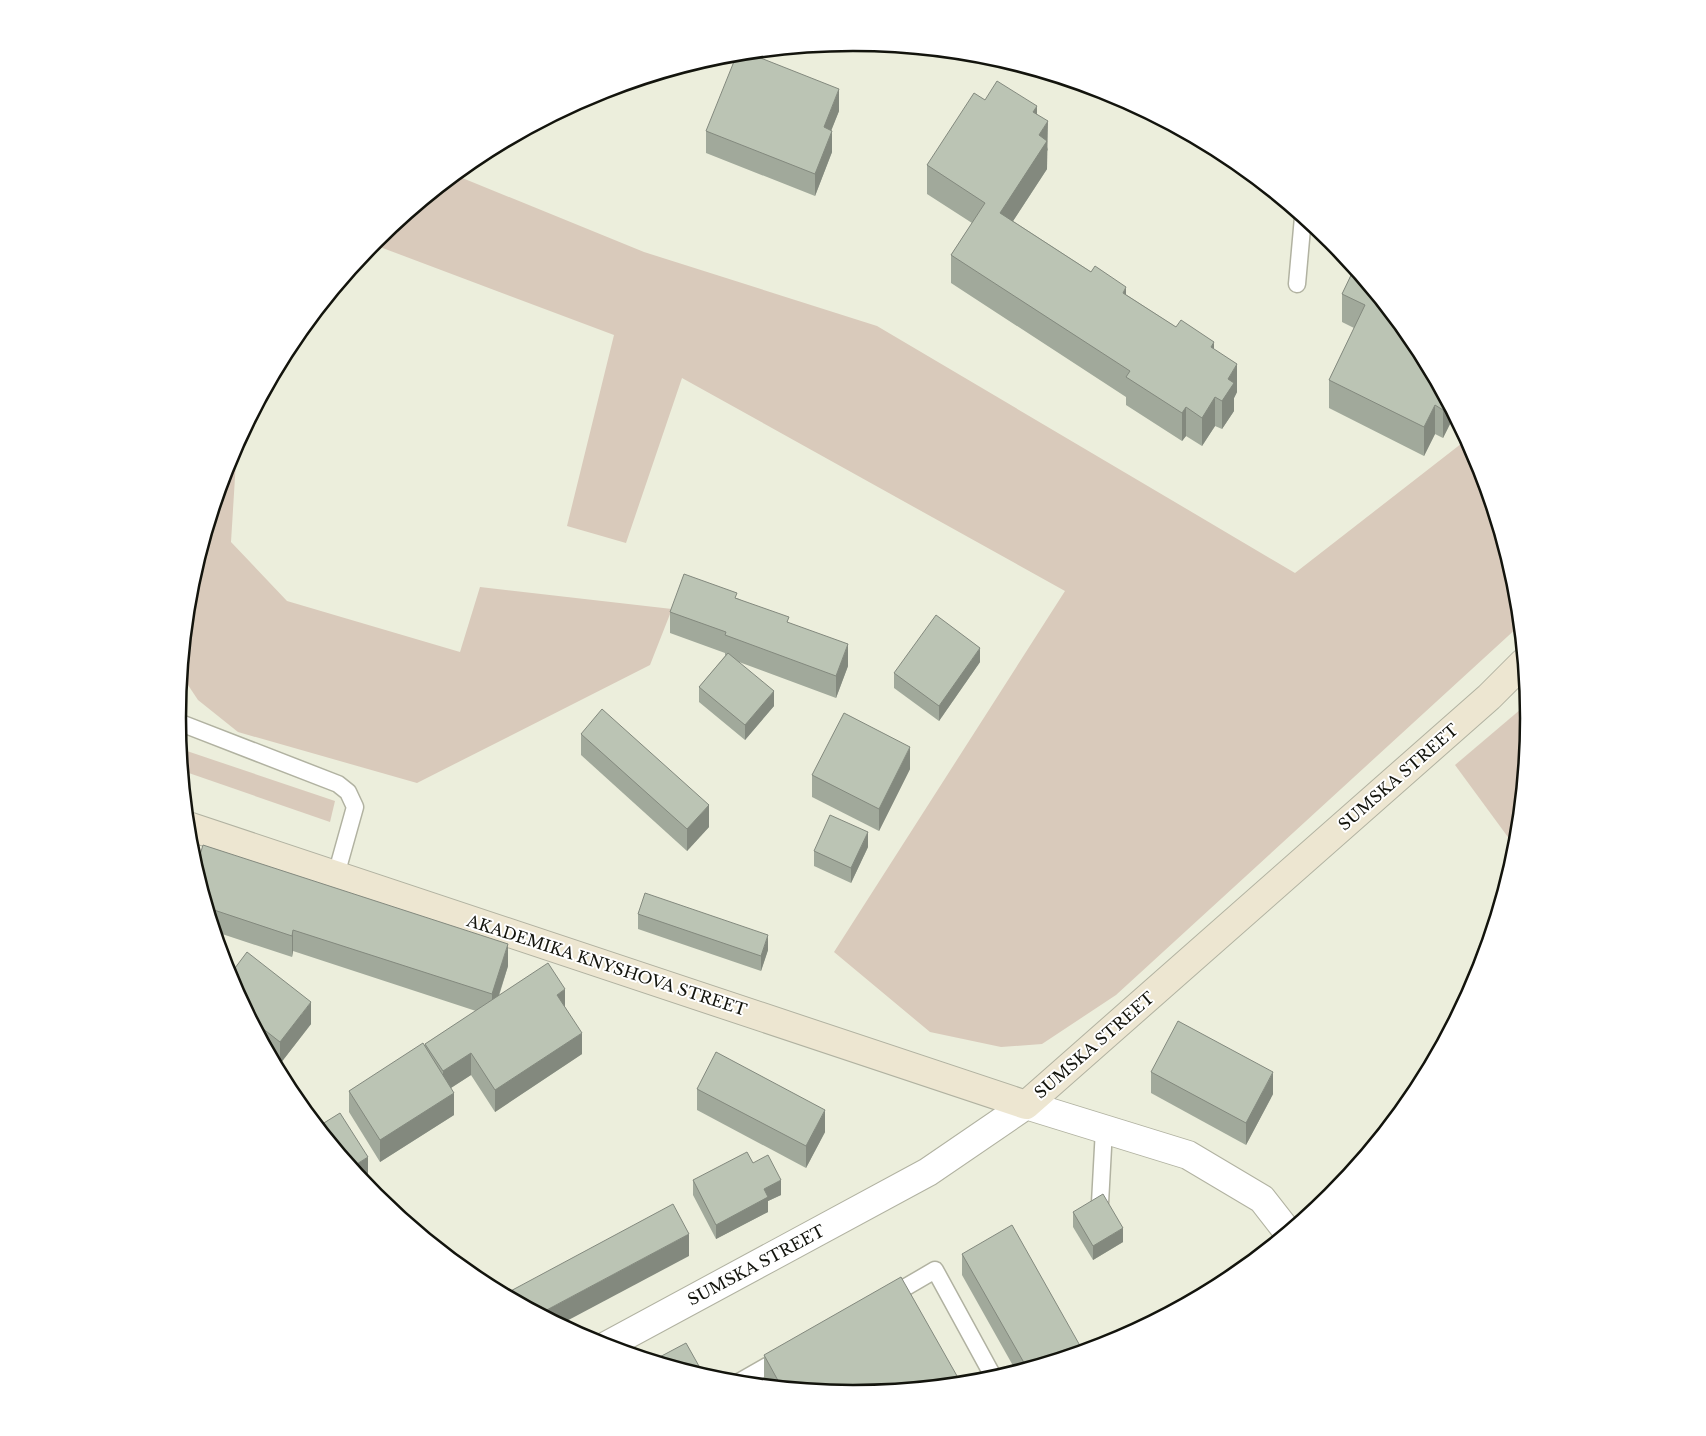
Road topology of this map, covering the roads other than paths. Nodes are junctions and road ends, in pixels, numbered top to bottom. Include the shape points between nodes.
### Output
1 (1302, 226) edge
2 (1297, 284) dead end
3 (1517, 668) edge
4 (186, 725) edge
5 (196, 829) edge
6 (336, 875) junction
7 (1026, 1104) junction
8 (1104, 1129) junction
9 (1100, 1202) edge
10 (1284, 1227) edge
11 (876, 1304) edge
12 (616, 1341) edge
13 (799, 1348) edge
14 (990, 1370) edge
15 (749, 1376) edge

1 - 2 lane
3 - 7 street, SUMSKA STREET
4 - 6 lane via 338,784 348,792 355,807
5 - 6 street, AKADEMIKA KNYSHOVA STREET
6 - 7 street, AKADEMIKA KNYSHOVA STREET
7 - 8 street
7 - 12 street, SUMSKA STREET via 928,1172
8 - 9 lane
8 - 10 street via 1188,1155 1262,1199
11 - 14 lane via 935,1270
13 - 15 lane

